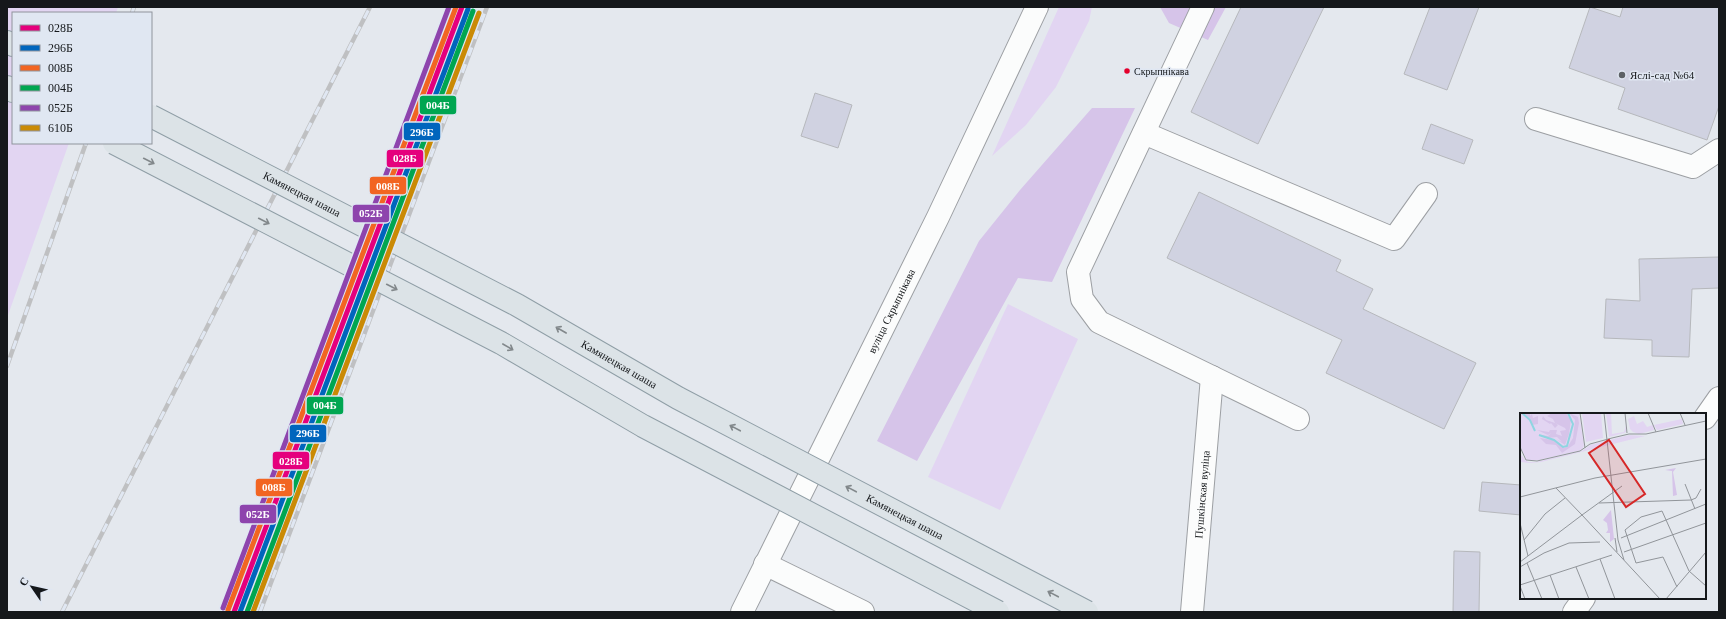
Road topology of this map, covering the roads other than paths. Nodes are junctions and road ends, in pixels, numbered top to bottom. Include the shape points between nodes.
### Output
1 (1037, 7) edge
2 (1203, 7) edge
3 (152, 117) edge
4 (1536, 119) dead end
5 (1144, 133) junction
6 (116, 144) edge
7 (1719, 150) edge
8 (1426, 194) dead end
9 (1212, 377) junction
10 (1719, 398) edge
11 (1706, 417) edge
12 (1298, 419) dead end
13 (765, 564) junction
14 (1583, 599) edge
15 (742, 612) edge
16 (863, 612) edge
17 (998, 612) edge
18 (1087, 612) edge
19 (1192, 612) edge
20 (1574, 612) edge

1 - 13 street, вуліца Скрыпнікава via 938,217
2 - 5 street
18 -> 3 main road, Камянецкая шаша, bridge via 678,398 517,305
4 - 7 street via 1693,167
5 - 8 street via 1394,239
5 - 9 street via 1078,272 1082,299 1099,322
6 -> 17 main road, bridge via 501,343 643,426
9 - 12 street
9 - 19 street, Пушкінская вуліца
10 - 11 street
13 - 15 street, вуліца Скрыпнікава
13 - 16 street
14 - 20 street

